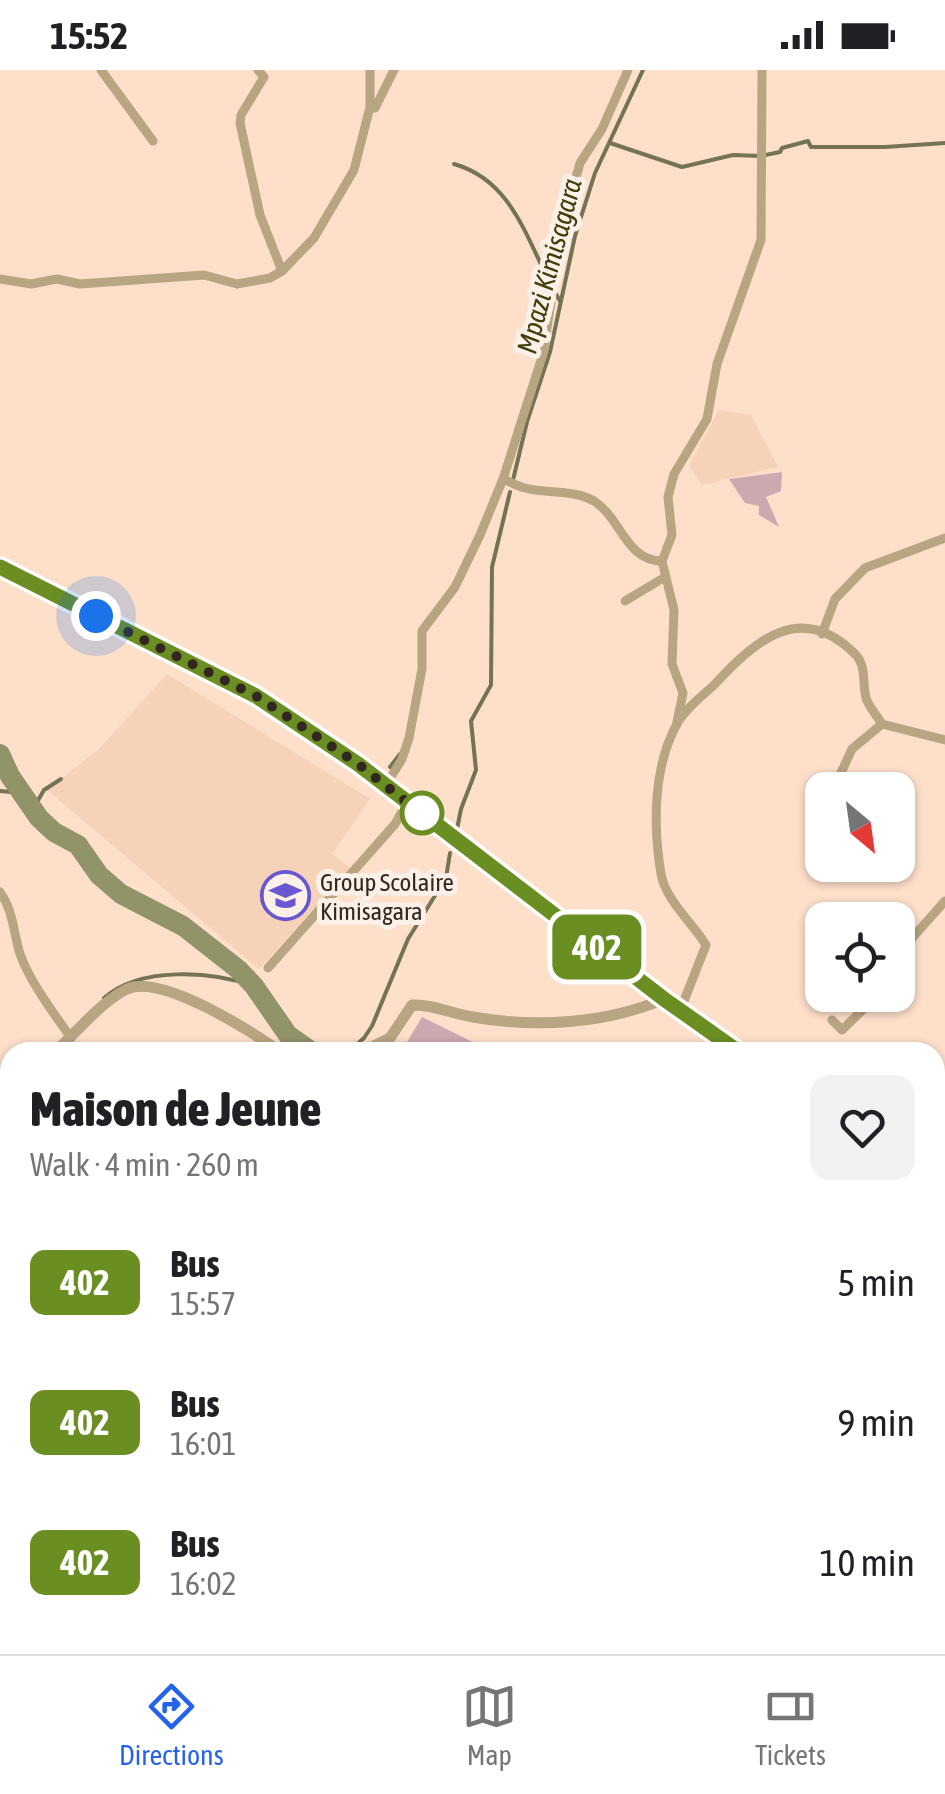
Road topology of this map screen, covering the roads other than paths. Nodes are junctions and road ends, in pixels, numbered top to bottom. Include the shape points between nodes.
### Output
1 (100, 70) edge
2 (258, 70) edge
3 (370, 70) edge
4 (394, 70) edge
5 (628, 70) edge
6 (762, 70) edge
7 (370, 107) junction
8 (153, 141) dead end
9 (282, 272) junction
10 (0, 278) edge
11 (503, 479) junction
12 (945, 538) edge
13 (662, 561) junction
14 (0, 567) edge
15 (665, 577) junction
16 (625, 600) dead end
17 (822, 634) junction
18 (678, 722) junction
19 (882, 724) junction
20 (945, 740) edge
21 (841, 772) edge
22 (386, 784) junction
23 (408, 801) junction
24 (0, 892) edge
25 (945, 901) edge
26 (915, 935) edge
27 (268, 968) dead end
28 (664, 999) junction
29 (680, 1011) junction
30 (861, 1012) edge
31 (832, 1020) dead end
32 (70, 1038) junction
33 (66, 1042) edge
34 (263, 1042) edge
35 (382, 1042) edge
36 (725, 1042) edge

1 - 8 street
2 - 9 street via 264,77 240,123 260,215
3 - 7 street
4 - 7 street via 376,108
5 - 11 street via 571,191 543,354
6 - 13 street via 761,240 717,364 707,419 674,474 668,497 672,535
7 - 9 street via 342,195
9 - 10 street via 237,284 204,275 80,284
11 - 13 street via 594,501 633,548
11 - 22 street via 456,587 422,631 409,738
12 - 17 street via 865,568 835,599
13 - 15 street
14 - 22 main road via 256,696
15 - 16 street
15 - 18 street via 674,610 672,664 683,692
17 - 18 street via 788,628 760,641
17 - 19 street via 860,661 866,698
18 - 29 street via 657,797 661,873 706,944
19 - 20 street
19 - 21 street via 852,749
22 - 23 main road
23 - 27 street
23 - 28 main road
24 - 32 street via 23,960
25 - 26 street
28 - 29 main road
28 - 35 street via 562,1022 496,1020 412,1005
29 - 36 main road
30 - 31 street via 842,1030
32 - 33 street
32 - 34 street via 124,990 142,986 200,1004

